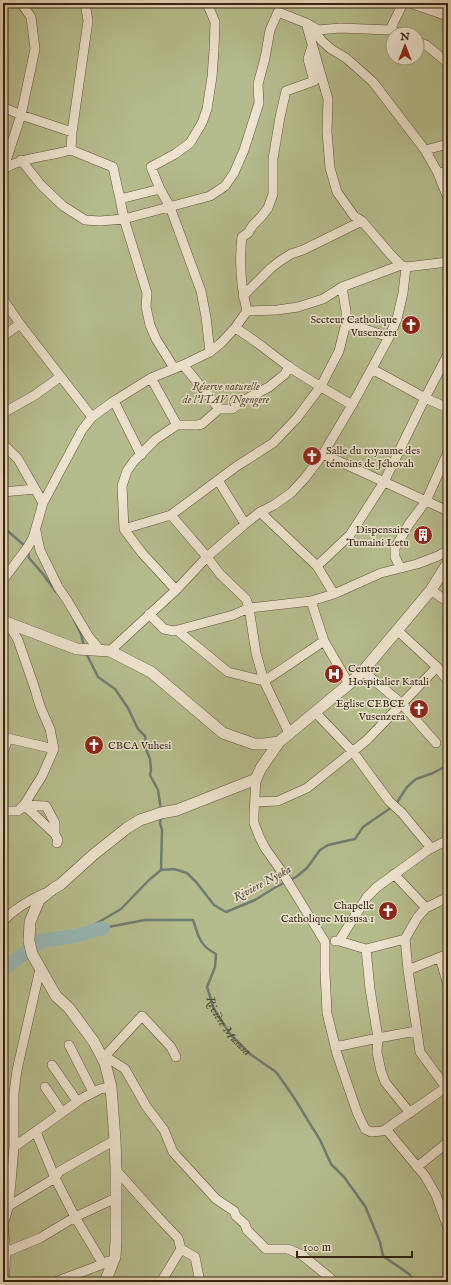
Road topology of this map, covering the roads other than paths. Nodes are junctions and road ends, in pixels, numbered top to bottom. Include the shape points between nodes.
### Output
1 (21, 3) edge
2 (85, 3) edge
3 (207, 3) edge
4 (403, 3) edge
5 (413, 3) edge
6 (448, 15) edge
7 (306, 23) junction
8 (392, 26) edge
9 (318, 30) junction
10 (385, 30) edge
11 (425, 45) edge
12 (312, 46) junction
13 (448, 63) edge
14 (3, 107) edge
15 (20, 115) junction
16 (72, 132) junction
17 (448, 144) edge
18 (71, 150) junction
19 (425, 150) junction
20 (21, 160) junction
21 (6, 164) edge
22 (437, 171) junction
23 (448, 174) edge
24 (160, 189) junction
25 (448, 198) edge
26 (120, 199) junction
27 (170, 208) junction
28 (124, 219) junction
29 (362, 221) junction
30 (448, 262) edge
31 (403, 266) junction
32 (342, 287) junction
33 (243, 296) junction
34 (3, 299) edge
35 (247, 311) junction
36 (346, 323) junction
37 (20, 324) junction
38 (235, 328) junction
39 (3, 336) edge
40 (389, 337) junction
41 (210, 352) junction
42 (448, 354) edge
43 (183, 365) junction
44 (289, 366) junction
45 (174, 368) junction
46 (372, 369) junction
47 (60, 377) junction
48 (151, 378) junction
49 (320, 387) junction
50 (425, 398) junction
51 (114, 401) junction
52 (352, 405) junction
53 (448, 408) edge
54 (218, 409) junction
55 (3, 413) edge
56 (92, 417) junction
57 (177, 425) junction
58 (3, 444) edge
59 (448, 452) edge
60 (322, 454) junction
61 (141, 455) junction
62 (218, 480) junction
63 (384, 482) junction
64 (35, 489) junction
65 (3, 492) edge
66 (426, 501) junction
67 (43, 503) junction
68 (448, 511) edge
69 (260, 512) junction
70 (171, 515) junction
71 (244, 524) junction
72 (124, 529) junction
73 (36, 531) junction
74 (448, 550) edge
75 (207, 557) junction
76 (448, 563) edge
77 (317, 566) junction
78 (400, 567) junction
79 (3, 580) edge
80 (176, 590) junction
81 (431, 590) junction
82 (334, 594) junction
83 (311, 601) junction
84 (448, 602) edge
85 (249, 608) junction
86 (150, 614) junction
87 (6, 622) edge
88 (397, 630) junction
89 (178, 631) junction
90 (324, 641) junction
91 (100, 650) junction
92 (437, 666) junction
93 (363, 671) junction
94 (264, 681) junction
95 (448, 681) edge
96 (349, 684) junction
97 (401, 703) junction
98 (315, 712) junction
99 (290, 733) junction
100 (6, 738) edge
101 (279, 742) junction
102 (436, 743) dead end
103 (54, 749) junction
104 (3, 752) edge
105 (353, 752) junction
106 (256, 779) junction
107 (255, 802) junction
108 (24, 805) junction
109 (3, 811) edge
110 (448, 840) edge
111 (431, 848) junction
112 (394, 874) junction
113 (53, 889) junction
114 (448, 897) edge
115 (426, 908) junction
116 (3, 921) edge
117 (404, 939) junction
118 (339, 941) junction
119 (325, 942) junction
120 (366, 949) junction
121 (444, 956) edge
122 (40, 969) junction
123 (408, 970) junction
124 (448, 985) edge
125 (416, 1031) junction
126 (378, 1038) junction
127 (69, 1045) dead end
128 (335, 1047) junction
129 (102, 1054) junction
130 (176, 1057) dead end
131 (52, 1065) dead end
132 (45, 1087) dead end
133 (111, 1087) junction
134 (447, 1088) edge
135 (93, 1092) junction
136 (77, 1101) junction
137 (62, 1112) junction
138 (410, 1113) junction
139 (386, 1129) junction
140 (36, 1132) junction
141 (115, 1140) junction
142 (448, 1142) edge
143 (14, 1147) junction
144 (417, 1167) junction
145 (116, 1170) junction
146 (56, 1178) junction
147 (116, 1198) junction
148 (6, 1208) edge
149 (75, 1217) junction
150 (446, 1218) edge
151 (448, 1228) edge
152 (181, 1249) junction
153 (6, 1252) junction
154 (115, 1257) junction
155 (103, 1264) junction
156 (4, 1282) edge
157 (55, 1282) edge
158 (105, 1282) edge
159 (161, 1282) edge
160 (200, 1282) edge
161 (335, 1282) edge

1 - 15 street via 31,17 35,49
2 - 16 street via 88,21
3 - 24 street via 215,22 212,77 207,109 202,124 190,143 151,167
4 - 8 street
5 - 6 street
7 - 9 street
7 - 12 street
7 - 27 street via 278,12 270,30 258,84 259,103 234,173 224,186 210,196
9 - 10 street
9 - 19 street via 318,36 322,41 373,82
11 - 13 street
12 - 29 street via 328,99 330,168 337,192 354,216
12 - 33 street via 308,59 314,81 286,91 273,159 273,194 268,208 242,237 240,256
14 - 15 street
15 - 16 street
15 - 21 street
16 - 18 street
17 - 19 street
18 - 20 street
18 - 26 street via 113,167
19 - 22 street
20 - 21 street
20 - 28 street via 41,185 63,206 85,220
22 - 23 street
22 - 25 street
24 - 26 street
24 - 27 street
26 - 28 street
27 - 28 street
27 - 41 street via 201,291
28 - 45 street via 147,293 146,308 150,325
29 - 31 street
29 - 33 street via 291,254 271,268
30 - 31 street
31 - 32 street
31 - 40 street via 403,293 397,319
32 - 35 street via 323,299 298,307
32 - 36 street
33 - 35 street
34 - 37 street
35 - 38 street
36 - 40 street
36 - 49 street via 339,351
37 - 39 street
37 - 47 street
38 - 41 street
38 - 44 street
40 - 46 street
41 - 43 street
42 - 50 street
43 - 45 street
43 - 54 street
44 - 49 street
44 - 54 street via 285,374 269,387 232,409
45 - 48 street
46 - 50 street
46 - 52 street
47 - 55 street
47 - 56 street
48 - 51 street
48 - 57 street
49 - 52 street
49 - 62 street via 297,418 273,443
50 - 53 street
50 - 63 street
51 - 56 street
51 - 61 street
52 - 60 street
54 - 57 street via 197,426
56 - 67 street via 82,430
57 - 61 street via 156,439
58 - 64 street via 18,459
59 - 66 street
60 - 63 street
60 - 69 street via 291,493
61 - 72 street via 127,471 122,486
62 - 70 street
62 - 71 street
63 - 66 street
63 - 77 street via 350,535
64 - 65 street
64 - 67 street
66 - 68 street
66 - 78 street via 395,548 395,557
67 - 73 street
69 - 71 street
69 - 77 street
70 - 72 street
70 - 75 street
71 - 75 street
72 - 80 street via 142,554
73 - 79 street via 26,550
73 - 91 street via 40,550 58,587
74 - 78 street via 417,564
75 - 80 street
75 - 85 street via 246,600
76 - 81 street
77 - 82 street
78 - 82 street
80 - 86 street
81 - 84 street
81 - 88 street
82 - 83 street
83 - 85 street
83 - 90 street
85 - 89 street
85 - 94 street via 256,653
86 - 89 street via 164,629
86 - 91 street
87 - 91 street via 77,649
87 - 103 street via 18,640 50,729
88 - 92 street
88 - 93 street
89 - 94 street via 228,672
90 - 94 street
90 - 96 street
91 - 101 street via 151,672 223,733 254,744
92 - 95 street
92 - 97 street
93 - 96 street
93 - 97 street
94 - 99 street
96 - 98 street
97 - 102 street
97 - 105 street
98 - 99 street
98 - 105 street
99 - 101 street
100 - 103 street
100 - 104 street
101 - 106 street
103 - 108 street via 42,776
105 - 107 street via 307,788 292,796 278,801
105 - 111 street via 390,801
106 - 107 street
106 - 113 street via 176,810 140,820
107 - 119 street via 256,828 265,848
108 - 108 street via 56,838 56,823 46,806
108 - 109 street via 18,811
110 - 111 street
111 - 112 street
112 - 115 street
112 - 118 street via 367,897
113 - 116 street via 30,900
113 - 122 street via 39,900 29,928 31,950
114 - 115 street
115 - 117 street
117 - 120 street
117 - 123 street
118 - 119 street
118 - 120 street
119 - 128 street via 327,1013
120 - 126 street
121 - 123 street
121 - 124 street
122 - 129 street via 56,996 69,1008
122 - 143 street via 16,1077
123 - 125 street
125 - 126 street
125 - 134 street via 420,1052
126 - 128 street
126 - 138 street via 377,1052 385,1082
127 - 135 street
128 - 139 street via 365,1129 371,1132
129 - 130 street via 142,1016 171,1047
129 - 133 street
129 - 161 street via 125,1069 146,1106 164,1130 174,1152 216,1198 234,1211 247,1230 266,1249 288,1250 302,1255
131 - 136 street
132 - 137 street
133 - 135 street
133 - 141 street
134 - 138 street
135 - 136 street
136 - 137 street
137 - 140 street
138 - 139 street
139 - 144 street
140 - 143 street
140 - 146 street
141 - 145 street
141 - 146 street via 60,1170
142 - 144 street
143 - 148 street
144 - 150 street via 436,1195
145 - 147 street
145 - 152 street via 178,1238
146 - 148 street
146 - 149 street
147 - 149 street
147 - 154 street
148 - 153 street via 3,1225
149 - 153 street via 40,1238
149 - 155 street
150 - 151 street
152 - 159 street
152 - 160 street via 194,1257
153 - 156 street
154 - 155 street
154 - 158 street
155 - 157 street

